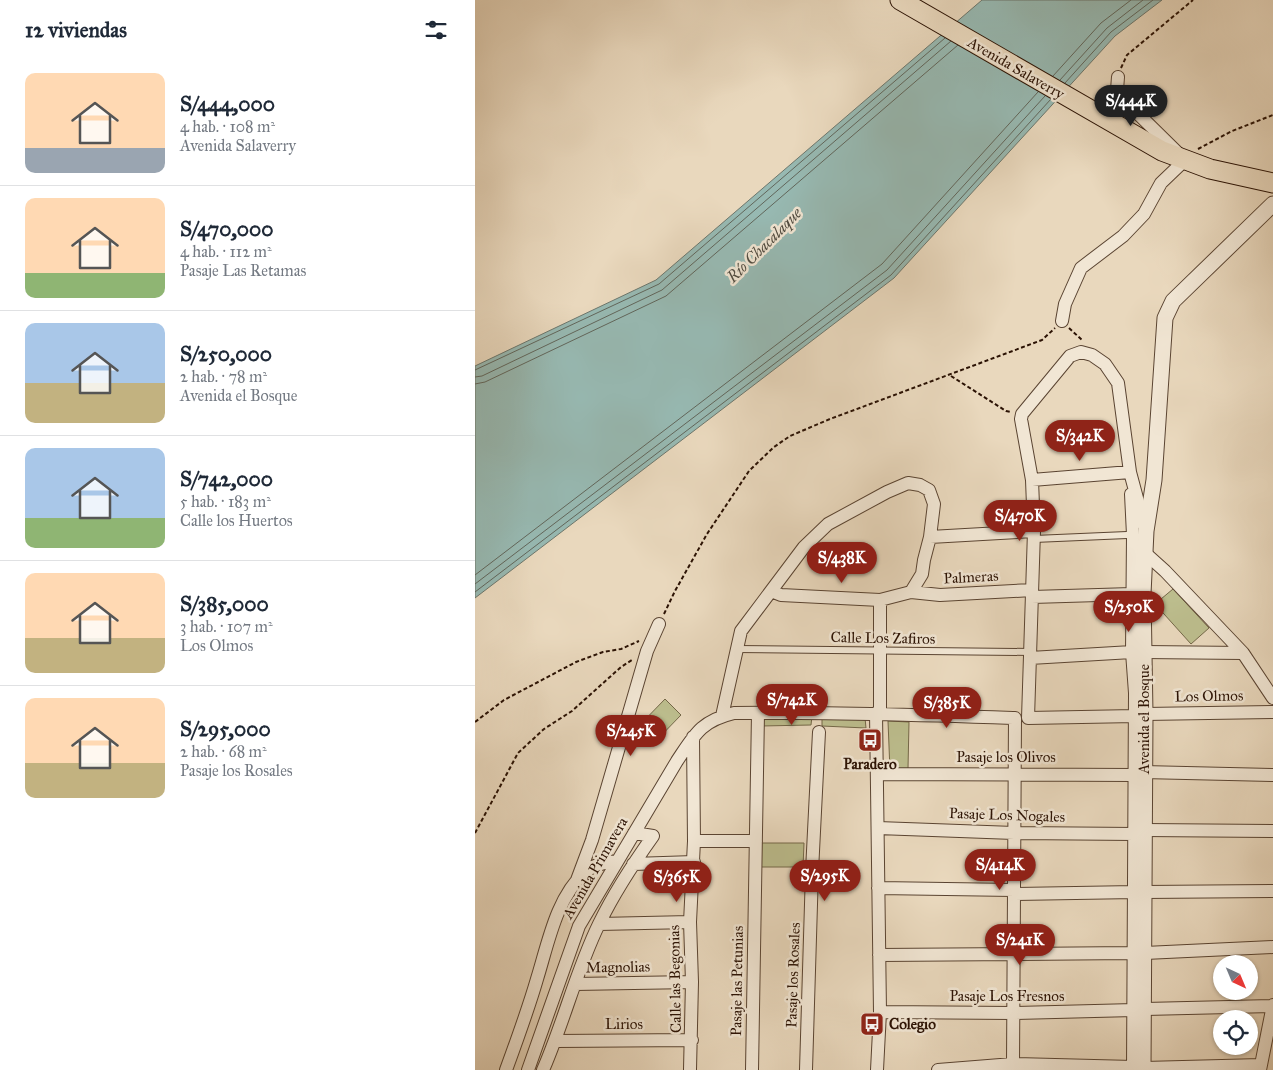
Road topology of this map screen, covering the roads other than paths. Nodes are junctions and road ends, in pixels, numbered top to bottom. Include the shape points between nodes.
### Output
1 (900, 0) edge
2 (1118, 77) road end
3 (1185, 160) junction
4 (1273, 183) edge
5 (1273, 204) edge
6 (1062, 321) road end
7 (1130, 472) junction
8 (1032, 480) junction
9 (1134, 486) junction
10 (1146, 530) junction
11 (1034, 535) junction
12 (1127, 536) dead end
13 (930, 537) junction
14 (1145, 553) junction
15 (771, 591) junction
16 (911, 592) junction
17 (1032, 593) junction
18 (1132, 594) junction
19 (880, 600) junction
20 (659, 624) road end
21 (736, 649) junction
22 (880, 651) junction
23 (1138, 652) junction
24 (1243, 653) junction
25 (1030, 655) junction
26 (1273, 698) edge
27 (1273, 712) edge
28 (757, 713) junction
29 (878, 713) junction
30 (1140, 715) junction
31 (722, 716) junction
32 (1021, 718) junction
33 (705, 724) joint
34 (819, 732) dead end
35 (693, 737) junction
36 (1015, 773) junction
37 (1139, 773) junction
38 (877, 774) junction
39 (1273, 775) edge
40 (877, 828) junction
41 (1273, 831) edge
42 (1139, 832) junction
43 (634, 833) junction
44 (1014, 833) junction
45 (694, 841) junction
46 (756, 841) junction
47 (617, 861) junction
48 (694, 862) junction
49 (633, 864) junction
50 (577, 880) junction
51 (878, 888) junction
52 (1273, 891) edge
53 (1014, 892) junction
54 (1139, 892) junction
55 (690, 922) junction
56 (599, 924) junction
57 (1273, 947) edge
58 (1014, 952) junction
59 (1140, 953) junction
60 (879, 955) junction
61 (692, 982) junction
62 (575, 984) junction
63 (1273, 1005) edge
64 (1139, 1010) junction
65 (880, 1012) junction
66 (1013, 1013) junction
67 (691, 1040) junction
68 (556, 1041) junction
69 (1013, 1067) edge
70 (1260, 1068) edge
71 (1140, 1069) edge
72 (506, 1070) edge
73 (528, 1070) edge
74 (543, 1070) edge
75 (690, 1070) edge
76 (752, 1070) edge
77 (806, 1070) edge
78 (877, 1070) edge
79 (938, 1070) edge

1 - 3 main road, Avenida Salaverry via 1162,151
2 - 3 street via 1117,90 1123,99
3 - 4 main road, Avenida Salaverry via 1227,174
3 - 6 street via 1161,183 1143,214 1123,236 1081,268 1065,304
5 - 10 street, Avenida el Bosque via 1173,301 1165,318 1154,480
7 - 8 street
7 - 8 street via 1118,383 1105,364 1081,352 1070,356 1022,414
7 - 9 street
8 - 11 street
9 - 10 street
9 - 18 street via 1130,496
10 - 14 street, Avenida el Bosque
11 - 12 lane
11 - 13 street
11 - 17 street
13 - 15 street via 934,504 929,490 908,483 828,524 804,547
13 - 16 street via 922,574
14 - 23 street, Avenida el Bosque
14 - 24 street
15 - 19 street via 781,595
15 - 21 street via 741,632
16 - 17 street, Palmeras via 940,595
16 - 19 street
17 - 18 street, Palmeras
17 - 25 street
18 - 23 street
19 - 22 street
20 - 50 street via 644,646 592,840
21 - 22 lane, Calle Los Zafiros
21 - 31 street
22 - 25 lane, Calle Los Zafiros
22 - 29 street
23 - 24 street
23 - 25 street
23 - 30 street, Avenida el Bosque
24 - 26 street
25 - 32 street
27 - 30 street, Los Olmos
28 - 29 street, Los Olmos
28 - 31 street, Los Olmos
28 - 46 street, Pasaje las Petunias
29 - 32 street, Los Olmos
29 - 38 street
30 - 32 street, Los Olmos
30 - 37 street, Avenida el Bosque
31 - 33 street, Los Olmos
32 - 36 street
33 - 35 street, Avenida Primavera
34 - 77 street, Pasaje los Rosales
35 - 43 street, Avenida Primavera
35 - 45 street, Calle las Begonias
36 - 37 street, Pasaje los Olivos
36 - 38 street, Pasaje los Olivos
36 - 44 street
37 - 39 street, Pasaje los Olivos
37 - 42 street, Avenida el Bosque
38 - 40 street
40 - 44 street, Pasaje Los Nogales
40 - 51 street
41 - 42 street, Pasaje Los Nogales
42 - 44 street, Pasaje Los Nogales
42 - 54 street
42 - 54 street, Avenida el Bosque via 1143,873
43 - 47 street, Avenida Primavera
43 - 49 street via 653,836
44 - 53 street
45 - 46 street
45 - 48 street, Calle las Begonias
46 - 76 street, Pasaje las Petunias
47 - 50 street via 600,863 586,870
47 - 73 street, Avenida Primavera via 579,926
48 - 49 street
48 - 55 street, Calle las Begonias
49 - 56 street
50 - 72 street via 558,910
51 - 53 street
51 - 60 street
52 - 54 street
53 - 54 street
53 - 58 street
54 - 59 street
54 - 59 street, Avenida el Bosque via 1144,935
55 - 56 street
55 - 61 street, Calle las Begonias
56 - 62 street
57 - 59 street
58 - 59 street
58 - 60 street
58 - 66 street
59 - 64 street, Avenida el Bosque
60 - 65 street
61 - 62 street, Magnolias
61 - 67 street, Calle las Begonias
62 - 68 street
63 - 64 street, Pasaje Los Fresnos
63 - 70 street
64 - 66 street, Pasaje Los Fresnos
64 - 71 street, Avenida el Bosque
65 - 66 street, Pasaje Los Fresnos
65 - 78 street
66 - 69 street
67 - 68 street, Lirios
67 - 75 street, Calle las Begonias
68 - 74 street
69 - 71 street
69 - 79 street
70 - 71 street

